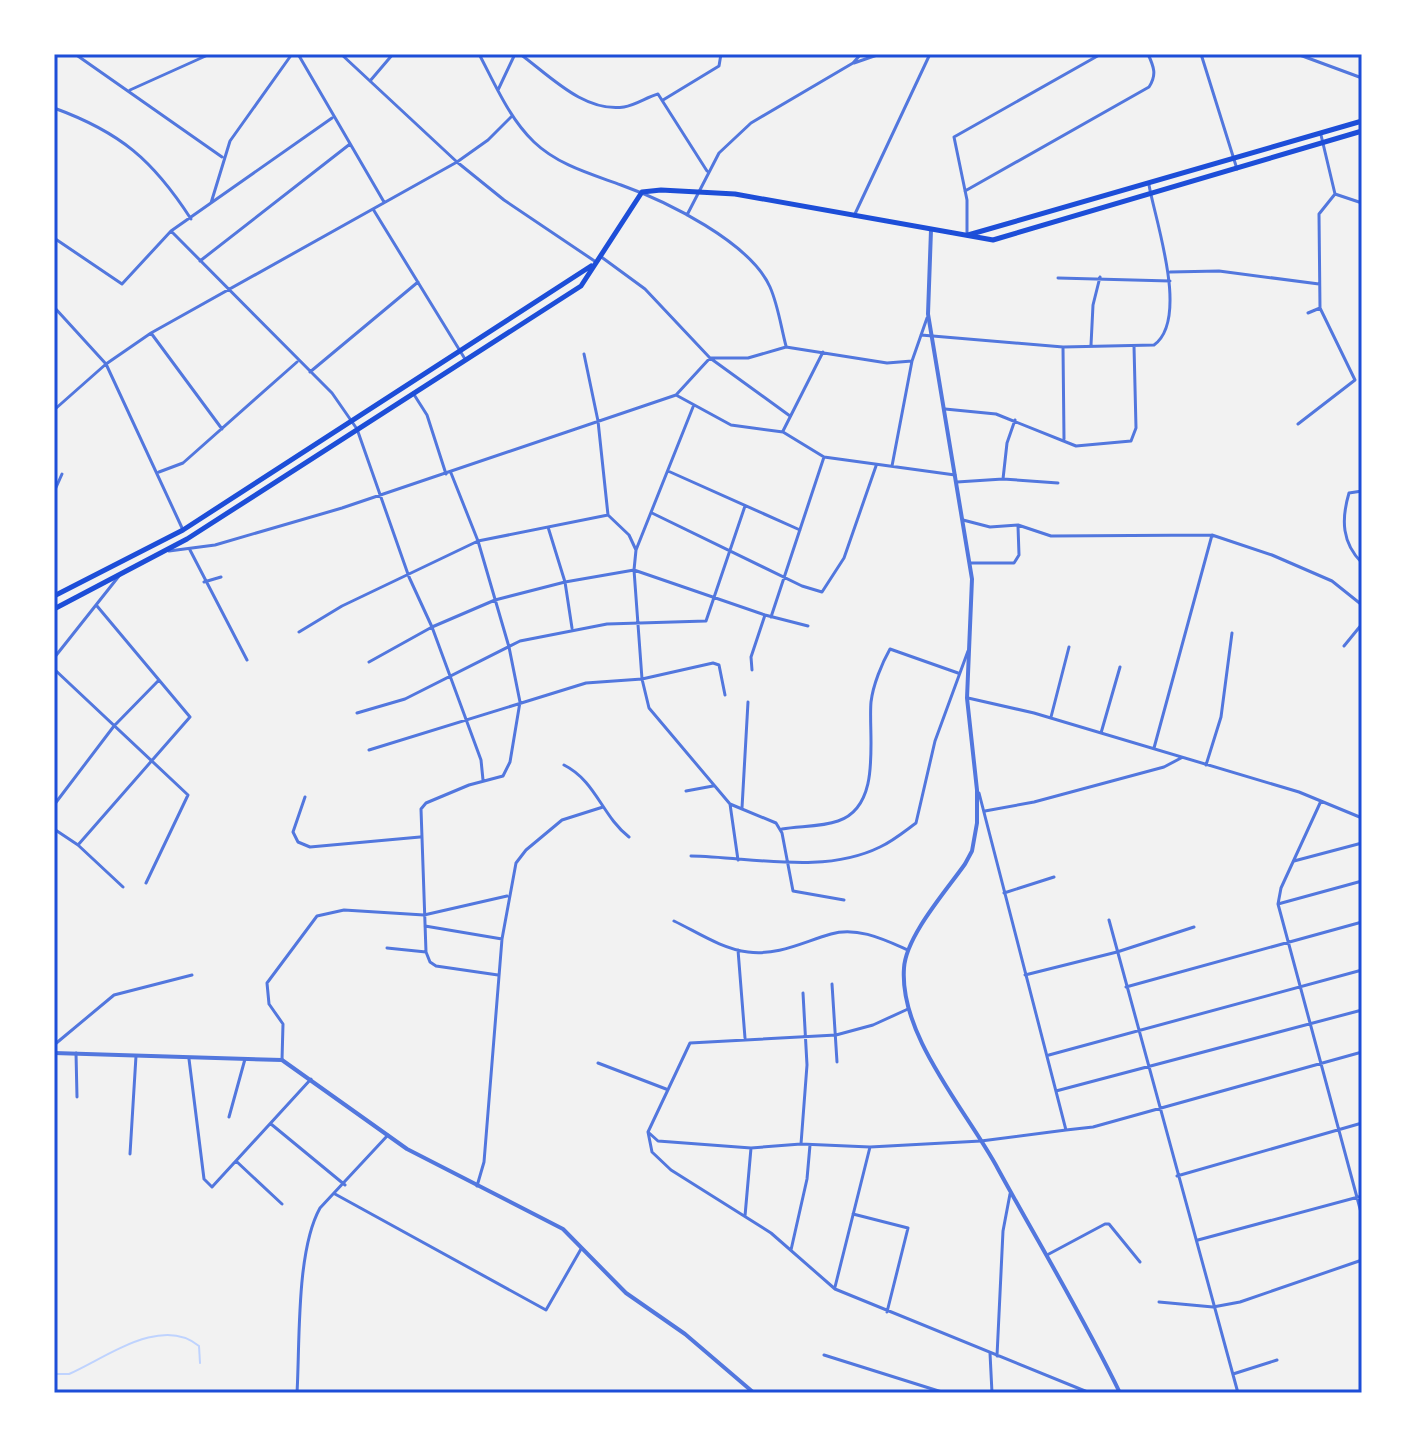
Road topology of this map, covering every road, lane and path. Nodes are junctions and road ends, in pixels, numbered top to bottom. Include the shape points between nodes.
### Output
1 (75, 54) edge
2 (210, 54) edge
3 (295, 54) edge
4 (341, 54) edge
5 (393, 54) edge
6 (479, 54) edge
7 (517, 54) edge
8 (721, 54) edge
9 (861, 54) edge
10 (880, 54) edge
11 (930, 54) edge
12 (1101, 54) edge
13 (1148, 54) edge
14 (1201, 54) edge
15 (1297, 54) edge
16 (853, 63) junction
17 (1362, 78) edge
18 (370, 81) junction
19 (130, 90) junction
20 (498, 91) junction
21 (663, 100) junction
22 (54, 108) edge
23 (512, 116) junction
24 (332, 118) junction
25 (1362, 121) edge
26 (1362, 131) edge
27 (1321, 132) junction
28 (1322, 142) junction
29 (350, 144) junction
30 (222, 157) junction
31 (1235, 159) junction
32 (457, 162) junction
33 (1237, 169) junction
34 (707, 171) junction
35 (1149, 185) junction
36 (698, 191) junction
37 (965, 191) junction
38 (642, 192) junction
39 (1335, 194) junction
40 (1151, 195) junction
41 (384, 202) junction
42 (211, 203) junction
43 (1362, 203) edge
44 (373, 209) junction
45 (854, 216) junction
46 (686, 217) junction
47 (191, 219) junction
48 (931, 230) junction
49 (171, 231) junction
50 (967, 236) junction
51 (54, 238) edge
52 (200, 261) junction
53 (596, 261) junction
54 (1170, 272) junction
55 (1100, 277) junction
56 (1058, 278) dead end
57 (1170, 281) junction
58 (418, 282) junction
59 (1319, 284) junction
60 (226, 289) junction
61 (54, 307) edge
62 (1320, 308) junction
63 (1308, 313) dead end
64 (928, 314) junction
65 (151, 333) junction
66 (921, 335) junction
67 (932, 337) junction
68 (1091, 345) junction
69 (1134, 346) junction
70 (786, 347) junction
71 (1063, 347) junction
72 (459, 350) junction
73 (823, 352) junction
74 (584, 354) dead end
75 (710, 358) junction
76 (465, 359) junction
77 (912, 361) junction
78 (297, 362) junction
79 (106, 364) junction
80 (309, 373) junction
81 (413, 393) junction
82 (676, 395) junction
83 (693, 407) junction
84 (945, 409) junction
85 (54, 410) edge
86 (790, 416) junction
87 (352, 420) junction
88 (1015, 420) junction
89 (598, 421) junction
90 (1298, 424) dead end
91 (222, 429) junction
92 (357, 429) junction
93 (783, 432) junction
94 (1064, 441) junction
95 (824, 457) junction
96 (876, 466) junction
97 (892, 467) junction
98 (667, 471) junction
99 (159, 472) junction
100 (62, 474) dead end
101 (449, 474) junction
102 (957, 475) junction
103 (1003, 479) junction
104 (957, 482) junction
105 (1058, 483) dead end
106 (1362, 491) edge
107 (54, 492) edge
108 (378, 495) junction
109 (745, 506) junction
110 (652, 513) junction
111 (608, 515) junction
112 (963, 520) junction
113 (1018, 525) junction
114 (548, 527) junction
115 (183, 530) junction
116 (800, 530) junction
117 (1212, 535) junction
118 (478, 541) junction
119 (150, 547) junction
120 (190, 550) junction
121 (636, 550) junction
122 (161, 551) junction
123 (732, 551) junction
124 (129, 559) junction
125 (970, 563) junction
126 (1362, 563) edge
127 (634, 570) junction
128 (121, 573) junction
129 (221, 577) dead end
130 (409, 577) junction
131 (784, 577) junction
132 (204, 582) junction
133 (565, 582) junction
134 (54, 596) edge
135 (713, 598) junction
136 (495, 600) junction
137 (1362, 605) edge
138 (97, 606) junction
139 (54, 609) edge
140 (765, 615) junction
141 (771, 617) junction
142 (638, 622) junction
143 (1362, 624) edge
144 (808, 626) dead end
145 (432, 627) junction
146 (573, 629) junction
147 (299, 632) dead end
148 (1232, 633) dead end
149 (971, 646) junction
150 (1344, 646) dead end
151 (509, 647) junction
152 (1069, 647) dead end
153 (54, 658) edge
154 (247, 660) dead end
155 (369, 662) dead end
156 (1120, 667) dead end
157 (54, 669) edge
158 (752, 670) dead end
159 (958, 673) junction
160 (451, 679) junction
161 (642, 679) junction
162 (159, 680) junction
163 (725, 695) dead end
164 (967, 698) junction
165 (520, 702) junction
166 (748, 702) dead end
167 (357, 713) dead end
168 (1051, 718) junction
169 (467, 721) junction
170 (114, 726) junction
171 (1101, 733) junction
172 (1154, 749) junction
173 (369, 750) dead end
174 (1182, 758) junction
175 (152, 761) junction
176 (564, 765) dead end
177 (1206, 765) junction
178 (483, 780) junction
179 (713, 786) junction
180 (977, 790) junction
181 (686, 791) dead end
182 (305, 797) dead end
183 (1321, 801) junction
184 (730, 804) junction
185 (54, 805) edge
186 (603, 807) junction
187 (742, 808) junction
188 (985, 811) junction
189 (1362, 818) edge
190 (54, 829) edge
191 (781, 829) junction
192 (420, 837) junction
193 (629, 837) dead end
194 (1362, 843) edge
195 (78, 845) junction
196 (691, 856) dead end
197 (738, 860) junction
198 (786, 860) junction
199 (1294, 861) junction
200 (1054, 877) dead end
201 (1362, 881) edge
202 (146, 883) dead end
203 (123, 887) dead end
204 (1003, 893) junction
205 (509, 896) junction
206 (844, 900) dead end
207 (1278, 904) junction
208 (424, 915) junction
209 (1109, 920) dead end
210 (674, 921) dead end
211 (1362, 922) edge
212 (425, 926) junction
213 (1194, 927) dead end
214 (502, 939) junction
215 (1287, 941) junction
216 (387, 948) dead end
217 (738, 950) junction
218 (908, 950) junction
219 (426, 952) junction
220 (1117, 952) junction
221 (1362, 970) edge
222 (192, 975) dead end
223 (498, 975) junction
224 (1025, 975) junction
225 (832, 984) dead end
226 (1126, 987) junction
227 (1299, 987) junction
228 (803, 993) dead end
229 (908, 1009) junction
230 (1362, 1010) edge
231 (1309, 1025) junction
232 (1137, 1029) junction
233 (836, 1035) junction
234 (805, 1037) junction
235 (745, 1040) junction
236 (54, 1045) edge
237 (1362, 1052) edge
238 (54, 1053) edge
239 (76, 1053) junction
240 (1047, 1055) junction
241 (136, 1056) junction
242 (189, 1059) junction
243 (245, 1059) junction
244 (282, 1060) junction
245 (837, 1062) dead end
246 (598, 1063) dead end
247 (1319, 1064) junction
248 (1148, 1065) junction
249 (311, 1079) junction
250 (667, 1089) junction
251 (1056, 1091) junction
252 (77, 1097) dead end
253 (1159, 1108) junction
254 (229, 1117) dead end
255 (1362, 1123) edge
256 (271, 1124) junction
257 (1338, 1129) junction
258 (1066, 1130) junction
259 (648, 1132) junction
260 (388, 1135) junction
261 (981, 1141) junction
262 (801, 1144) junction
263 (810, 1145) junction
264 (870, 1147) junction
265 (751, 1148) junction
266 (130, 1154) dead end
267 (236, 1161) junction
268 (1177, 1176) junction
269 (345, 1185) junction
270 (477, 1186) junction
271 (335, 1194) junction
272 (1010, 1194) junction
273 (1359, 1196) edge
274 (282, 1204) dead end
275 (853, 1214) junction
276 (1362, 1216) edge
277 (744, 1217) junction
278 (1198, 1240) junction
279 (582, 1246) junction
280 (791, 1250) junction
281 (1047, 1255) junction
282 (1362, 1260) edge
283 (1140, 1262) dead end
284 (835, 1289) junction
285 (1159, 1302) dead end
286 (1213, 1307) junction
287 (887, 1312) junction
288 (990, 1353) junction
289 (824, 1355) dead end
290 (997, 1356) junction
291 (1277, 1360) dead end
292 (1233, 1374) junction
293 (297, 1393) edge
294 (754, 1393) edge
295 (945, 1393) edge
296 (992, 1393) edge
297 (1090, 1393) edge
298 (1120, 1393) edge
299 (1238, 1393) edge

1 - 19 street
2 - 19 street
3 - 24 street
3 - 30 street
4 - 18 street
5 - 18 street
6 - 20 street
7 - 20 street
7 - 21 street via 603,108 624,107 656,93
8 - 21 street via 719,66
9 - 16 street
10 - 16 street
11 - 45 street
12 - 37 street via 958,132 954,145
13 - 37 street via 1154,68 1149,87
14 - 31 street
15 - 17 street
16 - 34 street via 751,123
18 - 32 street
19 - 30 street
20 - 23 street
21 - 34 street
22 - 47 street via 99,124 125,142
23 - 32 street
23 - 38 street via 535,143 572,168
24 - 29 street
24 - 42 street
25 - 27 highway
26 - 28 highway
27 - 28 street
27 - 31 highway
28 - 33 highway
28 - 39 street
29 - 41 street
29 - 52 street
30 - 42 street
31 - 33 street
31 - 35 highway
32 - 41 street
32 - 53 street
33 - 40 highway
34 - 36 street
35 - 40 street
35 - 50 highway
36 - 38 highway
36 - 45 highway
36 - 46 street
37 - 50 street
38 - 46 street
38 - 53 highway
39 - 43 street
39 - 59 street via 1319,214
40 - 50 highway via 993,240
40 - 54 street
41 - 44 street
42 - 47 street
44 - 58 street
44 - 60 street
45 - 48 highway
46 - 70 street via 752,260 770,287
47 - 49 street
48 - 50 highway
48 - 64 street
49 - 51 street via 118,285
49 - 52 street
52 - 60 street
53 - 72 highway
53 - 75 street via 645,289
53 - 76 highway via 581,286
54 - 57 street
54 - 59 street via 1219,271
55 - 56 street
55 - 57 street
55 - 68 street
57 - 69 street via 1161,340
58 - 72 street
58 - 80 street
59 - 62 street
60 - 65 street
60 - 78 street
61 - 79 street
62 - 63 street
62 - 90 street via 1355,380
64 - 66 street
64 - 67 street
65 - 79 street
65 - 91 street
66 - 67 street
66 - 77 street
67 - 71 street
67 - 84 street
68 - 69 street
68 - 71 street
69 - 94 street via 1135,437 1076,446
70 - 73 street
70 - 75 street via 748,358
71 - 94 street
72 - 76 street
72 - 87 highway
73 - 77 street via 887,363
73 - 86 street
74 - 89 street
75 - 82 street
75 - 86 street
76 - 81 highway
77 - 97 street
78 - 80 street
78 - 91 street
79 - 85 street
79 - 99 street
80 - 87 street
81 - 92 highway
81 - 101 street
82 - 83 street
82 - 89 street
83 - 93 street via 731,425
83 - 98 street
84 - 88 street
84 - 102 street
86 - 93 street
87 - 92 street
87 - 115 highway
88 - 94 street
88 - 103 street
89 - 101 street
89 - 111 street
91 - 99 street via 183,463
92 - 108 street
92 - 122 highway
93 - 95 street
95 - 96 street
95 - 116 street
96 - 97 street
96 - 131 street via 844,558 827,588 816,592
97 - 102 street
98 - 109 street
98 - 110 street
99 - 115 street
100 - 107 street
101 - 108 street
101 - 118 street
102 - 104 street
103 - 104 street
103 - 105 street
104 - 112 street
106 - 126 street via 1349,493 1344,524 1349,551
108 - 120 street
108 - 130 street
109 - 116 street
109 - 123 street
110 - 121 street
110 - 123 street
111 - 114 street
111 - 121 street
112 - 113 street via 990,527
112 - 125 street
113 - 117 street via 1051,536
113 - 125 street via 1018,560
114 - 118 street
114 - 133 street
115 - 119 highway
116 - 131 street
117 - 137 street via 1332,581
117 - 172 street
118 - 130 street
118 - 136 street
119 - 122 street
119 - 124 highway
120 - 122 street
120 - 132 street
121 - 127 street
122 - 128 highway
123 - 131 street
123 - 135 street
124 - 128 street
124 - 134 highway
125 - 149 street
127 - 133 street
127 - 135 street
127 - 142 street
128 - 138 street
128 - 139 highway
129 - 132 street
130 - 145 street
130 - 147 street via 342,606
131 - 141 street
132 - 154 street
133 - 136 street
133 - 146 street
135 - 140 street
135 - 142 street via 706,621
136 - 145 street
136 - 151 street
138 - 153 street
138 - 162 street
140 - 141 street
140 - 158 street
141 - 144 street
142 - 146 street
142 - 161 street
143 - 150 street
145 - 155 street
145 - 160 street
146 - 151 street
148 - 177 street via 1223,708
149 - 159 street
149 - 164 street
151 - 160 street
151 - 165 street
152 - 168 street
156 - 171 street
157 - 170 street
159 - 191 street via 890,649 872,693 872,754 861,798 838,821
159 - 198 street via 916,823 882,847 855,857
160 - 167 street
160 - 169 street
161 - 163 street via 716,663
161 - 165 street via 586,683
161 - 179 street via 649,708
162 - 170 street
162 - 175 street via 190,717
164 - 168 street
164 - 180 street
165 - 169 street
165 - 178 street via 505,773 499,780
166 - 187 street
168 - 171 street
169 - 173 street
169 - 178 street
170 - 175 street
170 - 185 street
171 - 172 street
172 - 174 street
174 - 177 street
174 - 188 street via 1150,771
175 - 195 street
175 - 202 street via 188,795
176 - 186 street via 590,784
177 - 183 street
178 - 192 street via 426,803
179 - 181 street
179 - 184 street
180 - 188 street
180 - 218 street via 972,851
182 - 192 street via 293,832 298,842 310,847
183 - 189 street
183 - 199 street
184 - 187 street
184 - 197 street
186 - 193 street
186 - 205 street via 562,820 526,850 516,863
187 - 191 street via 770,818
188 - 204 street
190 - 195 street
191 - 198 street
192 - 208 street
194 - 199 street
195 - 203 street
196 - 197 street
197 - 198 street
198 - 206 street via 797,894
199 - 207 street
200 - 204 street
201 - 207 street
204 - 224 street
205 - 208 street
205 - 214 street
207 - 215 street
208 - 212 street
208 - 244 street via 328,911 307,926 265,992 283,1024
209 - 220 street
210 - 217 street
211 - 215 street
212 - 214 street
212 - 219 street
213 - 220 street
214 - 223 street
215 - 226 street
215 - 227 street
216 - 219 street
217 - 218 street via 794,949 833,933 856,932
217 - 235 street
218 - 229 street
219 - 223 street via 436,966
220 - 224 street
220 - 226 street
221 - 227 street
222 - 236 street via 114,995
223 - 270 street via 484,1162
224 - 240 street
225 - 233 street
226 - 232 street
227 - 231 street
227 - 232 street
228 - 234 street
229 - 233 street
229 - 261 street
230 - 231 street
231 - 247 street
231 - 248 street
232 - 240 street
232 - 248 street
233 - 234 street
233 - 245 street
234 - 235 street
234 - 262 street
235 - 250 street via 690,1043
237 - 247 street
238 - 239 street
239 - 241 street
239 - 252 street
240 - 251 street
241 - 242 street
241 - 266 street
242 - 243 street
242 - 267 street via 208,1186 215,1187
243 - 244 street
243 - 254 street
244 - 249 street
246 - 250 street
247 - 253 street
247 - 257 street
248 - 251 street
248 - 253 street
249 - 256 street
249 - 260 street
250 - 259 street
251 - 258 street
253 - 258 street
253 - 268 street
255 - 257 street
256 - 267 street
256 - 269 street
257 - 268 street
257 - 273 street
258 - 261 street
259 - 265 street via 658,1141
259 - 277 street via 652,1152 671,1170
260 - 269 street
260 - 270 street
261 - 264 street
261 - 272 street
262 - 263 street
262 - 265 street
263 - 264 street
263 - 280 street
264 - 275 street
265 - 277 street
267 - 274 street
268 - 278 street
269 - 271 street
270 - 279 street via 540,1215
271 - 279 street via 546,1310
271 - 293 street via 313,1220 300,1305
272 - 281 street
272 - 290 street via 1003,1231
273 - 276 street
273 - 278 street
275 - 284 street
275 - 287 street via 908,1228
277 - 280 street
278 - 286 street
279 - 294 street via 626,1293 685,1334
280 - 284 street
281 - 283 street via 1109,1224
281 - 298 street
282 - 286 street
284 - 287 street
285 - 286 street
286 - 292 street
287 - 288 street
288 - 290 street
288 - 296 street
289 - 295 street
290 - 297 street
291 - 292 street
292 - 299 street

